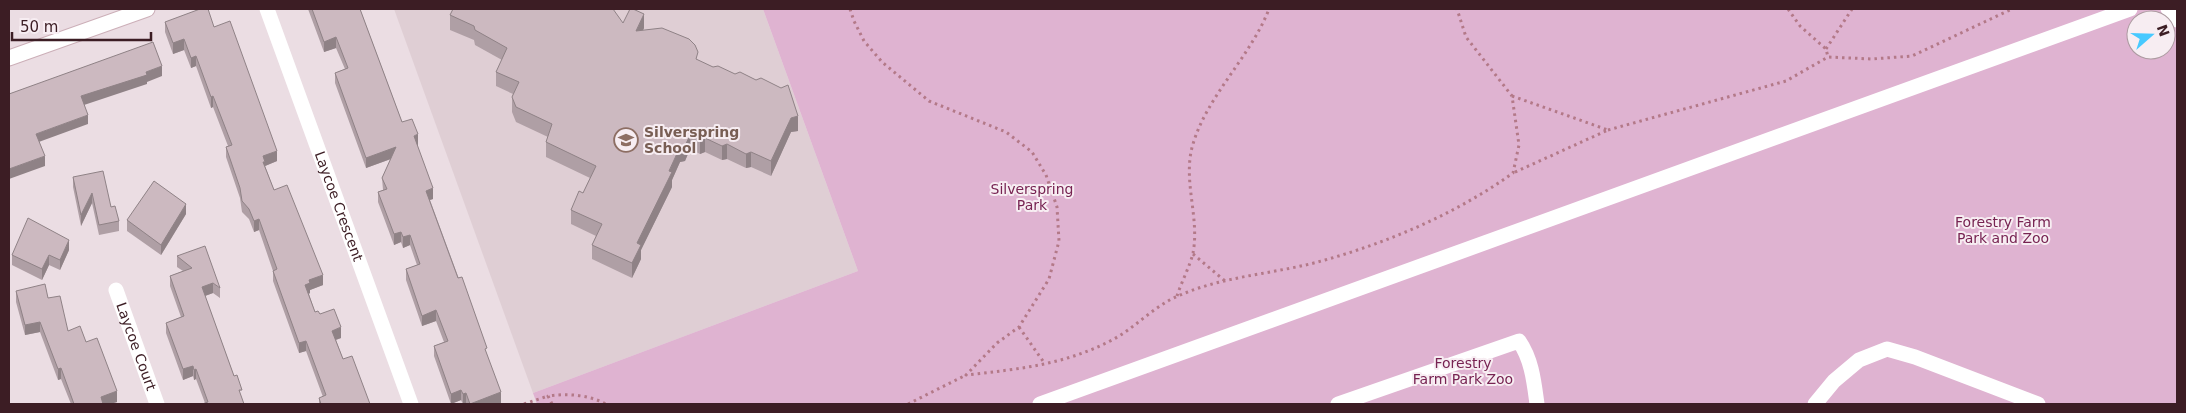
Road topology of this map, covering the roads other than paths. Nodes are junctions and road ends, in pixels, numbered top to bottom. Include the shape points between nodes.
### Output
1 (147, 9) edge
2 (267, 9) edge
3 (2130, 9) edge
4 (2168, 9) edge
5 (2177, 20) edge
6 (9, 58) edge
7 (116, 290) dead end
8 (157, 404) edge
9 (410, 404) edge
10 (1040, 404) edge
11 (1338, 404) edge
12 (1537, 404) edge
13 (1816, 404) edge
14 (2038, 404) edge

1 - 6 street
2 - 9 street, Laycoe Crescent
3 - 10 street
4 - 5 street
7 - 8 street, Laycoe Court
11 - 12 street via 1519,341 1533,373
13 - 14 street via 1834,382 1859,360 1887,349

